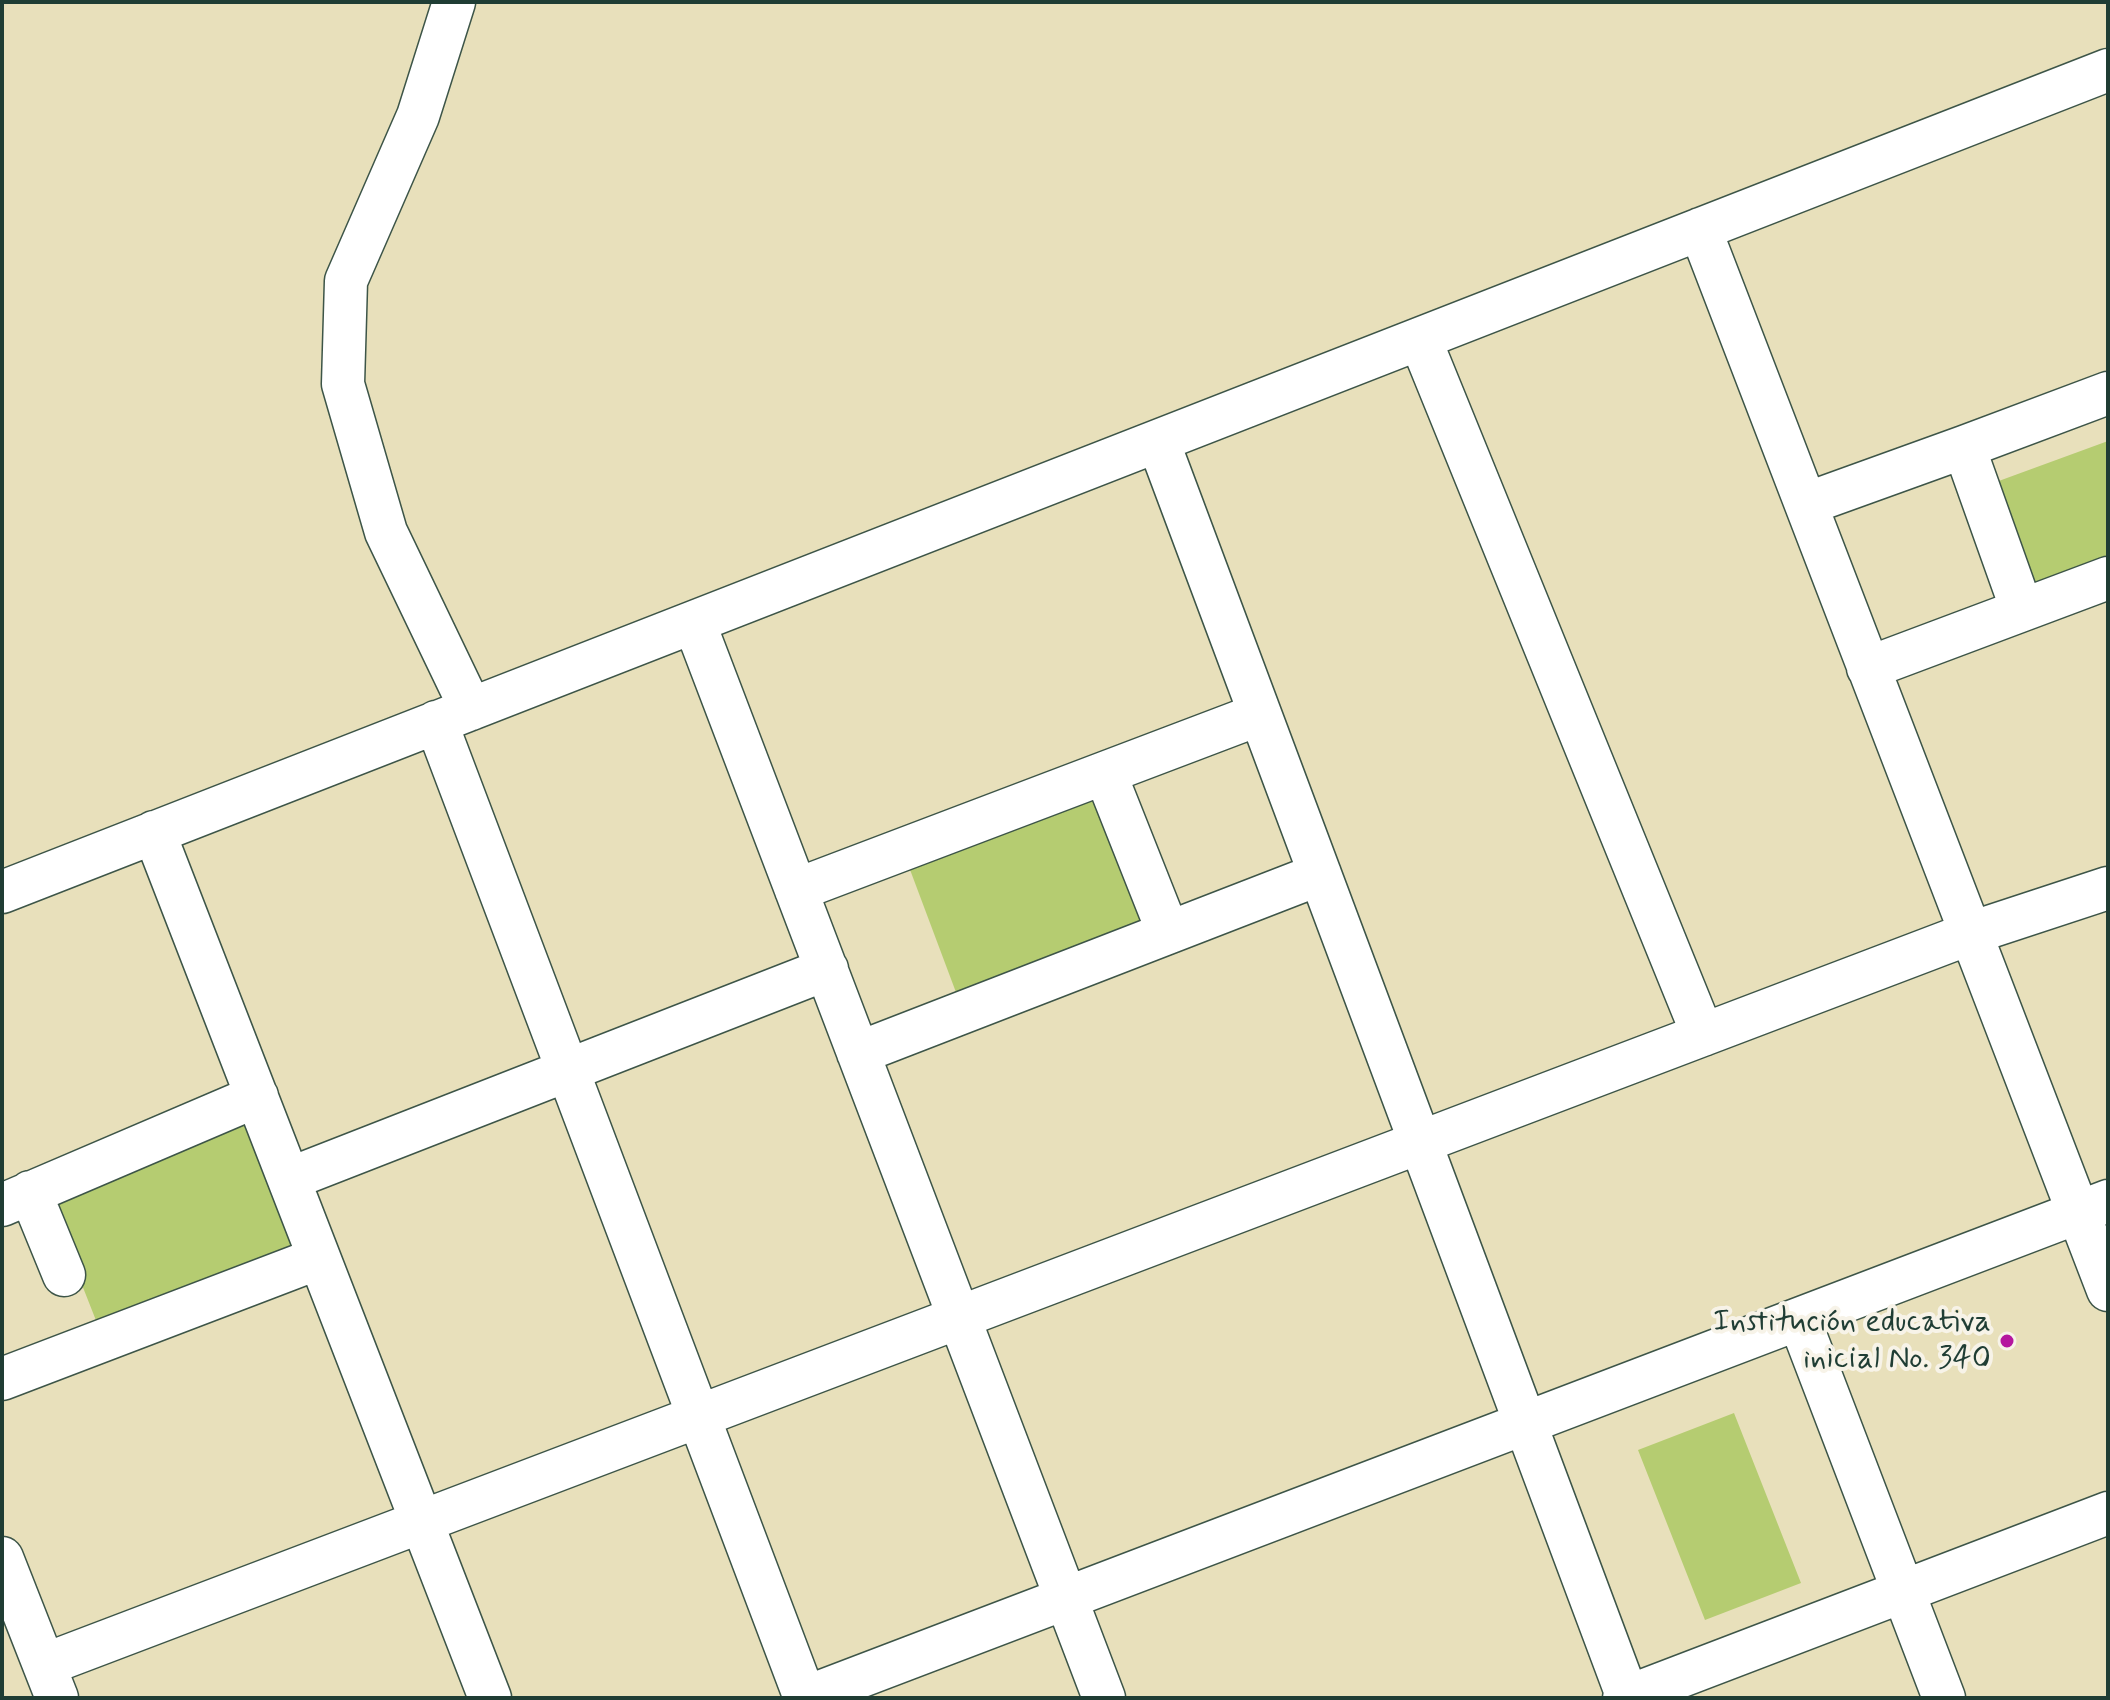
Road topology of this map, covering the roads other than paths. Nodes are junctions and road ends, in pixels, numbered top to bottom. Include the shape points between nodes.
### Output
1 (454, 2) edge
2 (2108, 70) edge
3 (1700, 229) junction
4 (1420, 339) junction
5 (2108, 393) edge
6 (1158, 441) junction
7 (1964, 447) junction
8 (1806, 504) junction
9 (2108, 578) edge
10 (2022, 610) junction
11 (694, 622) junction
12 (1868, 668) junction
13 (1260, 714) junction
14 (453, 716) junction
15 (1105, 773) junction
16 (154, 832) junction
17 (1320, 874) junction
18 (2108, 888) edge
19 (796, 890) junction
20 (2, 892) edge
21 (1168, 932) junction
22 (1971, 933) junction
23 (827, 969) junction
24 (1703, 1035) junction
25 (858, 1053) junction
26 (568, 1070) junction
27 (257, 1096) junction
28 (1420, 1143) junction
29 (289, 1179) junction
30 (16, 1198) edge
31 (2093, 1207) edge
32 (319, 1258) junction
33 (64, 1275) dead end
34 (2108, 1290) edge
35 (959, 1318) junction
36 (1799, 1319) junction
37 (2, 1379) edge
38 (699, 1417) junction
39 (1525, 1423) junction
40 (2108, 1513) edge
41 (422, 1522) junction
42 (2, 1558) edge
43 (1903, 1591) junction
44 (1066, 1598) junction
45 (50, 1682) edge
46 (490, 1698) edge
47 (805, 1698) edge
48 (1104, 1698) edge
49 (1627, 1698) edge
50 (1944, 1698) edge

1 - 14 street via 418,116 346,281 343,384 386,532
2 - 3 street
3 - 4 street
3 - 8 street
4 - 6 street
4 - 24 street
5 - 7 street
6 - 11 street
6 - 13 street
7 - 8 street
7 - 10 street
8 - 12 street
9 - 10 street
10 - 12 street
11 - 14 street
11 - 19 street
12 - 22 street
13 - 15 street
13 - 17 street
14 - 16 street
14 - 26 street
15 - 19 street
15 - 21 street
16 - 20 street
16 - 27 street
17 - 21 street
17 - 28 street
18 - 22 street
19 - 23 street
21 - 25 street
22 - 24 street
22 - 31 street
23 - 25 street
23 - 26 street
24 - 28 street
25 - 35 street
26 - 29 street
26 - 38 street
27 - 29 street
27 - 30 street
28 - 35 street
28 - 39 street
29 - 32 street
30 - 33 street
31 - 34 street
31 - 36 street
32 - 37 street
32 - 41 street
35 - 38 street
35 - 44 street
36 - 39 street
36 - 43 street
38 - 41 street
38 - 47 street
39 - 44 street
39 - 49 street
40 - 43 street
41 - 45 street
41 - 46 street
42 - 45 street
43 - 49 street
43 - 50 street
44 - 47 street
44 - 48 street

